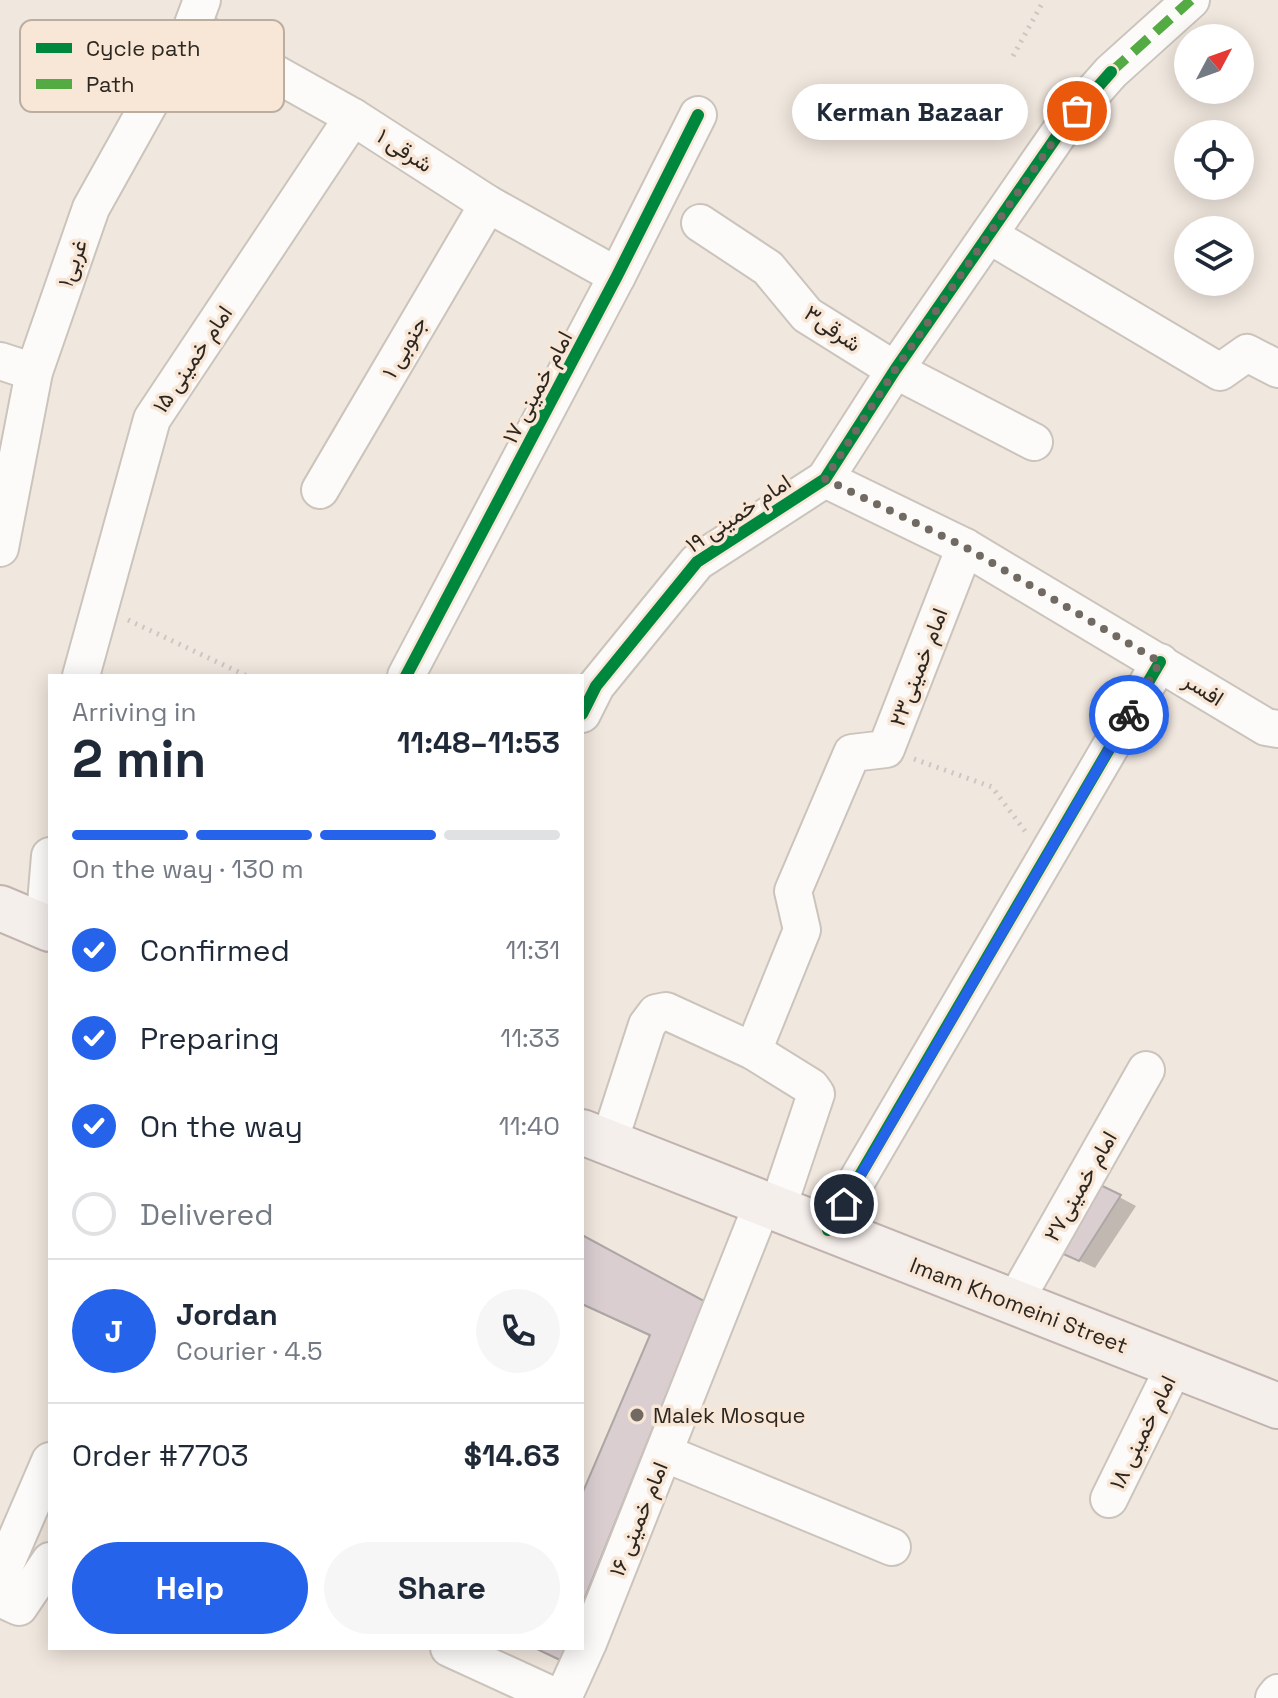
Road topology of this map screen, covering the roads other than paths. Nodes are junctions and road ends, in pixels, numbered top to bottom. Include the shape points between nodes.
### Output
1 (1191, 0) edge
2 (284, 71) edge
3 (143, 112) edge
4 (698, 115) dead end
5 (353, 117) junction
6 (488, 204) junction
7 (700, 223) dead end
8 (989, 235) junction
9 (617, 276) junction
10 (0, 361) edge
11 (1278, 369) edge
12 (895, 370) junction
13 (34, 372) junction
14 (1034, 442) dead end
15 (825, 479) junction
16 (320, 490) dead end
17 (965, 547) junction
18 (0, 548) edge
19 (1160, 662) junction
20 (82, 674) edge
21 (407, 674) edge
22 (584, 710) edge
23 (1278, 729) edge
24 (48, 904) edge
25 (0, 908) edge
26 (47, 928) edge
27 (0, 940) edge
28 (753, 1051) junction
29 (1146, 1070) dead end
30 (595, 1137) edge
31 (770, 1208) junction
32 (828, 1230) junction
33 (1014, 1303) junction
34 (1175, 1365) junction
35 (1278, 1406) edge
36 (664, 1453) junction
37 (48, 1466) edge
38 (1109, 1499) dead end
39 (892, 1547) dead end
40 (48, 1564) edge
41 (0, 1577) edge
42 (0, 1598) edge
43 (453, 1650) edge
44 (1278, 1693) edge
45 (560, 1698) edge
46 (1274, 1698) edge

1 - 8 street, امام خمینی ۱۹ via 1111,72 1066,123
2 - 5 street, ۱ شرقی
3 - 13 street, غربی۱ via 91,208
4 - 9 street, امام خمینی ۱۷
5 - 6 street, ۱ شرقی
5 - 20 street, امام خمینی ۱۵ via 152,419
6 - 9 street, ۱ شرقی
6 - 16 street, ۱ جنوبی
7 - 12 street, شرقی۳ via 768,268 807,315
8 - 11 street via 1220,372 1247,353
8 - 12 street, امام خمینی ۱۹
9 - 21 street, امام خمینی ۱۷
10 - 13 street
12 - 14 street, شرقی۳
12 - 15 street, امام خمینی ۱۹
13 - 18 street, غربی۱
15 - 17 street, افسر
15 - 22 street, امام خمینی ۱۹ via 697,562 596,686
17 - 19 street, افسر
17 - 28 street, امام خمینی۲۳ via 886,749 852,753 793,891 802,930
19 - 23 street, افسر via 1266,727
19 - 32 street
24 - 26 street
25 - 26 main road
26 - 27 main road
28 - 30 street via 666,1011 656,1013
28 - 31 street, امام خمینی ۱۶ via 816,1094
29 - 33 street, امام خمینی۲۷
30 - 31 main road, Imam Khomeini Street
31 - 32 main road, Imam Khomeini Street
31 - 36 street, امام خمینی ۱۶
32 - 33 main road, Imam Khomeini Street
33 - 34 main road, Imam Khomeini Street
34 - 35 main road, Imam Khomeini Street
34 - 38 street, امام خمینی ۱۸
36 - 39 street
36 - 45 street, امام خمینی ۱۶ via 588,1643
37 - 41 street
40 - 42 street via 19,1607
43 - 45 street
44 - 46 street

